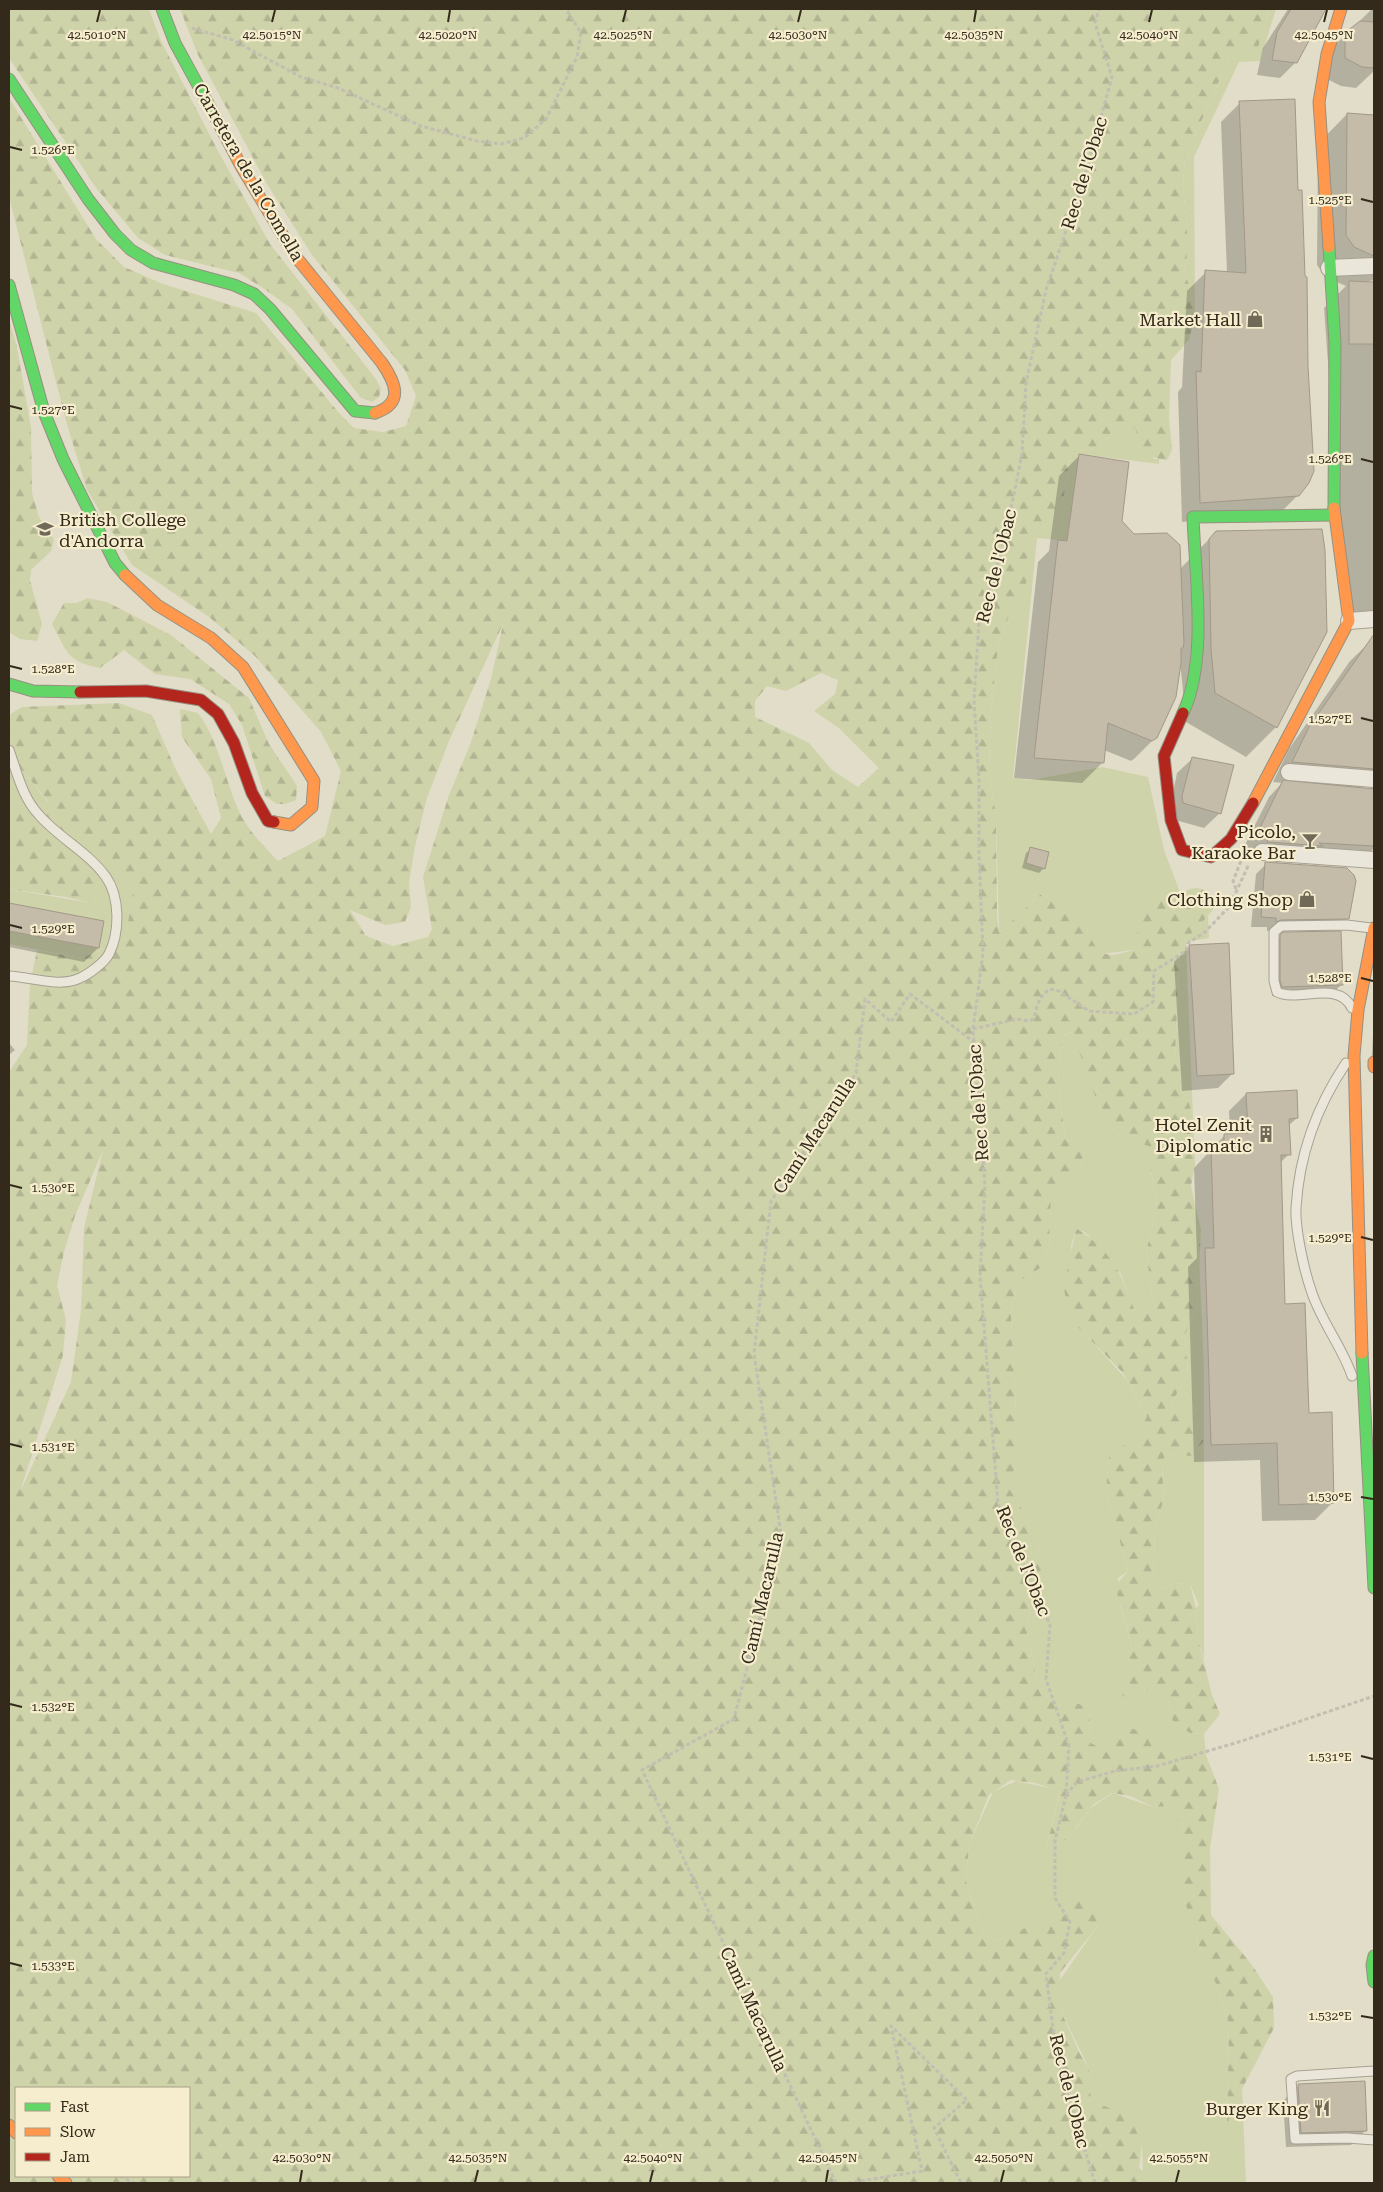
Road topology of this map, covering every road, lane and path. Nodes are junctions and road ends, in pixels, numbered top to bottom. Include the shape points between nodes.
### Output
1 (566, 9) edge
2 (1099, 9) edge
3 (1341, 9) edge
4 (164, 12) edge
5 (9, 80) edge
6 (1374, 266) edge
7 (1328, 268) junction
8 (9, 285) edge
9 (1334, 515) junction
10 (1374, 619) edge
11 (1350, 621) junction
12 (9, 684) edge
13 (9, 750) edge
14 (1289, 772) dead end
15 (1374, 779) edge
16 (1262, 852) joint
17 (1374, 860) edge
18 (1374, 928) edge
19 (9, 976) edge
20 (1356, 1020) junction
21 (973, 1029) junction
22 (974, 1042) junction
23 (1354, 1056) junction
24 (1364, 1410) junction
25 (1374, 1588) edge
26 (1374, 1696) edge
27 (1066, 1795) junction
28 (1374, 1956) edge
29 (1374, 1982) edge
30 (1374, 2071) edge
31 (1374, 2140) edge
32 (122, 2177) edge
33 (134, 2183) edge
34 (836, 2183) edge
35 (848, 2183) edge
36 (961, 2183) edge
37 (1094, 2183) edge

1 - 4 path via 581,33 577,57 546,119 524,138 501,144 421,126 338,88 300,77 233,40 182,26
2 - 21 path, Rec de l'Obac via 1095,23 1112,77 1085,175 1046,290 1026,383 1022,454 1016,486 1000,556 979,623 974,700 984,953
3 - 7 main road via 1323,68 1320,102
4 - 5 main road, Carretera de la Comella via 175,43 238,160 296,256 394,380 392,400 384,410 372,415 355,410 254,294 234,285 153,263 131,250 88,199
6 - 7 street
7 - 9 main road via 1335,343
8 - 12 main road via 44,412 63,459 115,563 131,583 157,605 211,638 243,667 314,781 312,807 291,826 268,821 252,793 234,743 218,714 201,700 146,691 33,690
9 - 11 main road
9 - 11 main road via 1193,517 1198,644 1189,701 1164,756 1171,820 1182,850 1211,857 1231,839
10 - 11 street
13 - 19 lane via 24,793 39,815 97,866 116,898 115,934 108,955 80,979 61,982
14 - 15 street
16 - 17 street
16 - 21 path via 1250,862 1229,908 1205,932 1188,943 1186,951 1154,970 1153,1002 1134,1014 1089,1011 1059,991 1050,989 1043,993 1030,1021 1017,1019
18 - 20 main road
18 - 20 lane via 1281,926 1274,932 1277,992 1284,996 1318,992 1335,994 1351,1005
20 - 23 main road
21 - 22 path, Rec de l'Obac
22 - 27 path, Rec de l'Obac via 984,1185 980,1274 998,1504 1050,1625 1046,1679 1069,1746
22 - 34 path, Camí Macarulla via 910,994 891,1022 865,1000 856,1073 771,1201 754,1354 781,1534 734,1719 642,1770
23 - 24 main road
23 - 24 lane via 1335,1080 1317,1114 1302,1162 1296,1210 1311,1291 1349,1366
24 - 25 main road
26 - 27 path via 1157,1766 1115,1771 1077,1782
27 - 37 path, Rec de l'Obac via 1055,1841 1055,1898 1070,1922 1064,1953 1046,1974 1057,2059
28 - 29 main road
30 - 31 lane via 1297,2076 1291,2079 1290,2088 1294,2139
32 - 33 path
35 - 36 path via 922,2171 891,2026 967,2100 934,2128

